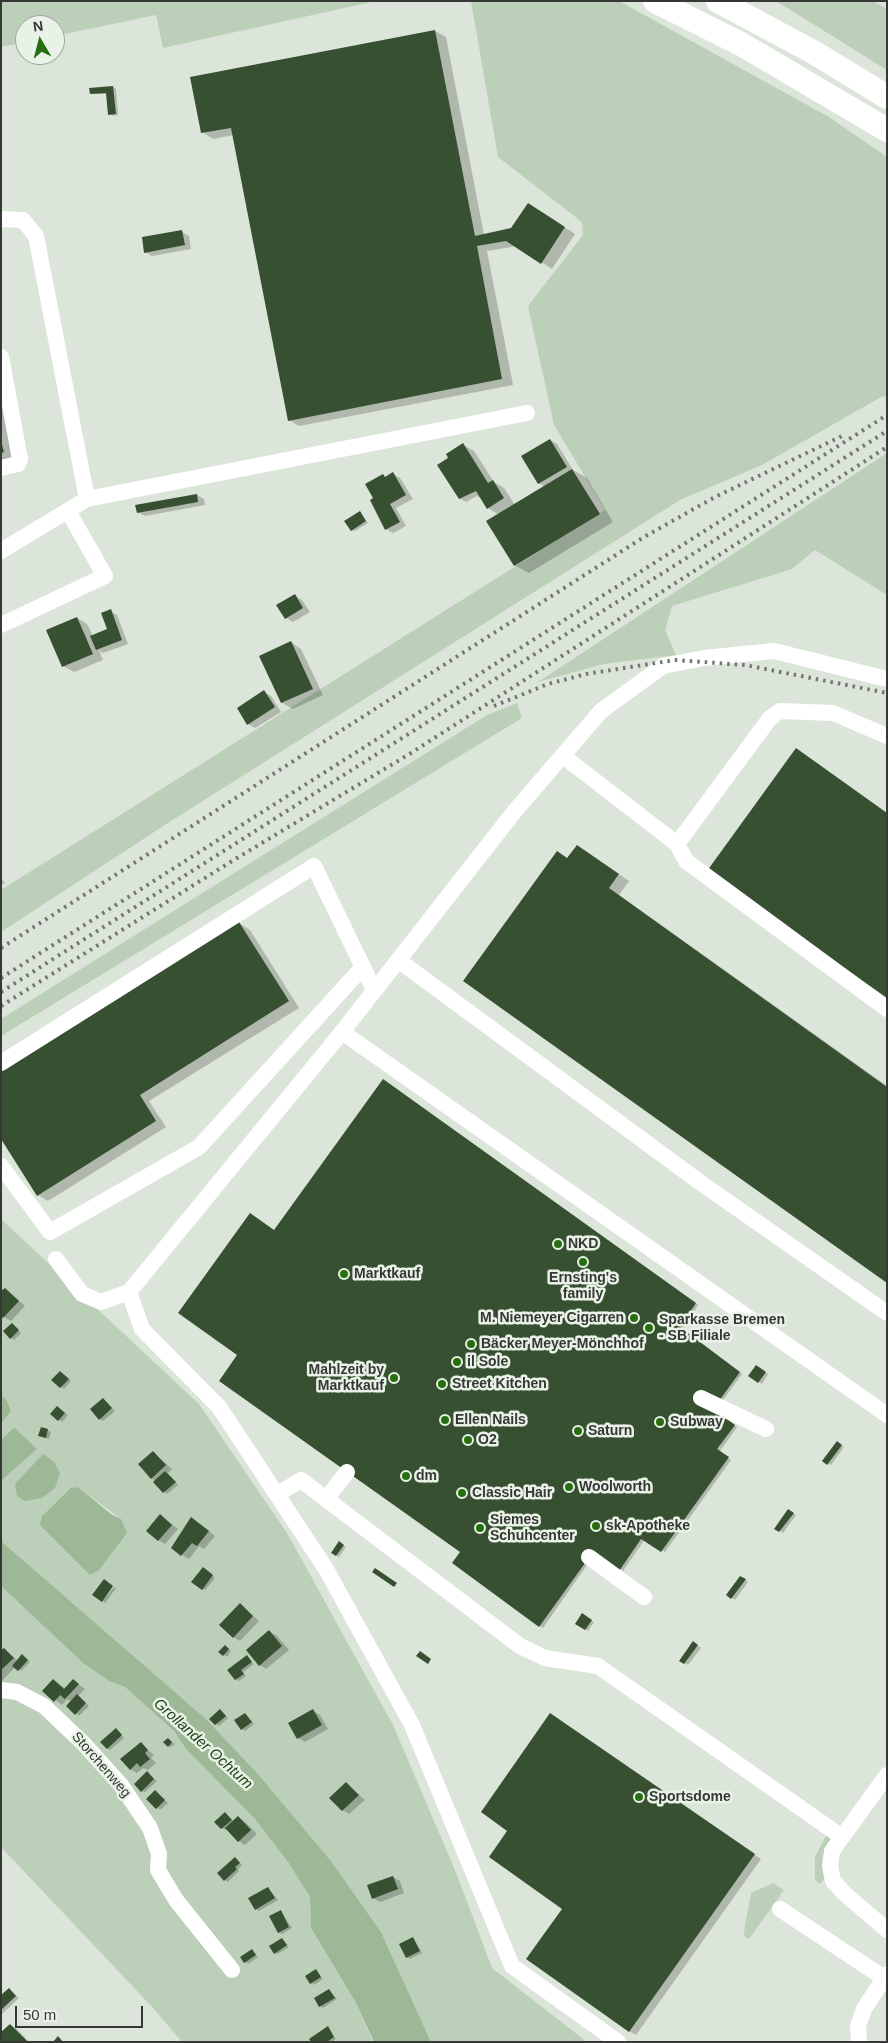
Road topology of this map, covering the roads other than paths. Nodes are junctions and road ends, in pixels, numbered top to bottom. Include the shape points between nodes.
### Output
1 (656, 1) edge
2 (718, 1) edge
3 (887, 97) edge
4 (887, 130) edge
5 (1, 219) edge
6 (1, 357) edge
7 (527, 413) dead end
8 (1, 468) edge
9 (87, 499) junction
10 (68, 511) junction
11 (1, 551) edge
12 (1, 625) edge
13 (887, 679) edge
14 (887, 736) edge
15 (563, 756) junction
16 (677, 844) junction
17 (398, 960) junction
18 (363, 967) junction
19 (374, 990) junction
20 (887, 1009) edge
21 (342, 1032) junction
22 (1, 1063) edge
23 (1, 1166) edge
24 (56, 1259) dead end
25 (130, 1292) junction
26 (887, 1313) edge
27 (701, 1398) dead end
28 (887, 1415) edge
29 (766, 1429) dead end
30 (347, 1472) dead end
31 (278, 1494) junction
32 (327, 1498) junction
33 (589, 1557) dead end
34 (644, 1597) dead end
35 (1, 1690) edge
36 (887, 1775) edge
37 (842, 1837) junction
38 (863, 1908) junction
39 (780, 1909) dead end
40 (887, 1920) edge
41 (887, 1930) edge
42 (232, 1970) dead end
43 (886, 1978) edge
44 (618, 2042) edge
45 (859, 2042) edge

1 - 4 highway via 741,44
2 - 3 highway via 815,53
5 - 9 street via 23,220 36,236
6 - 8 street via 20,459 18,464
7 - 9 street
9 - 10 street
10 - 11 street
10 - 12 street via 105,576
13 - 15 street via 774,651 663,666 601,711
14 - 16 street via 833,712 780,711 770,718
15 - 16 street
15 - 17 street via 514,812
16 - 20 street via 686,862
17 - 19 street
17 - 26 street via 702,1183
18 - 19 street
18 - 22 street via 314,866
18 - 23 street via 199,1147 50,1232
19 - 21 street
21 - 25 street
21 - 28 street
24 - 25 street via 82,1294 101,1302
25 - 31 street via 142,1329 218,1407
27 - 29 street
30 - 32 street
31 - 32 street via 301,1480
31 - 44 street via 326,1569 412,1725 512,1966
32 - 37 street via 520,1646 545,1658 598,1666
33 - 34 street
35 - 42 street, Storchenweg via 17,1692 44,1706 121,1785 150,1828 159,1854 158,1870 176,1900
36 - 37 street
37 - 38 street via 832,1851 830,1866 833,1880
38 - 40 street
38 - 41 street via 871,1919
39 - 43 street
43 - 45 street via 864,2009 858,2026

